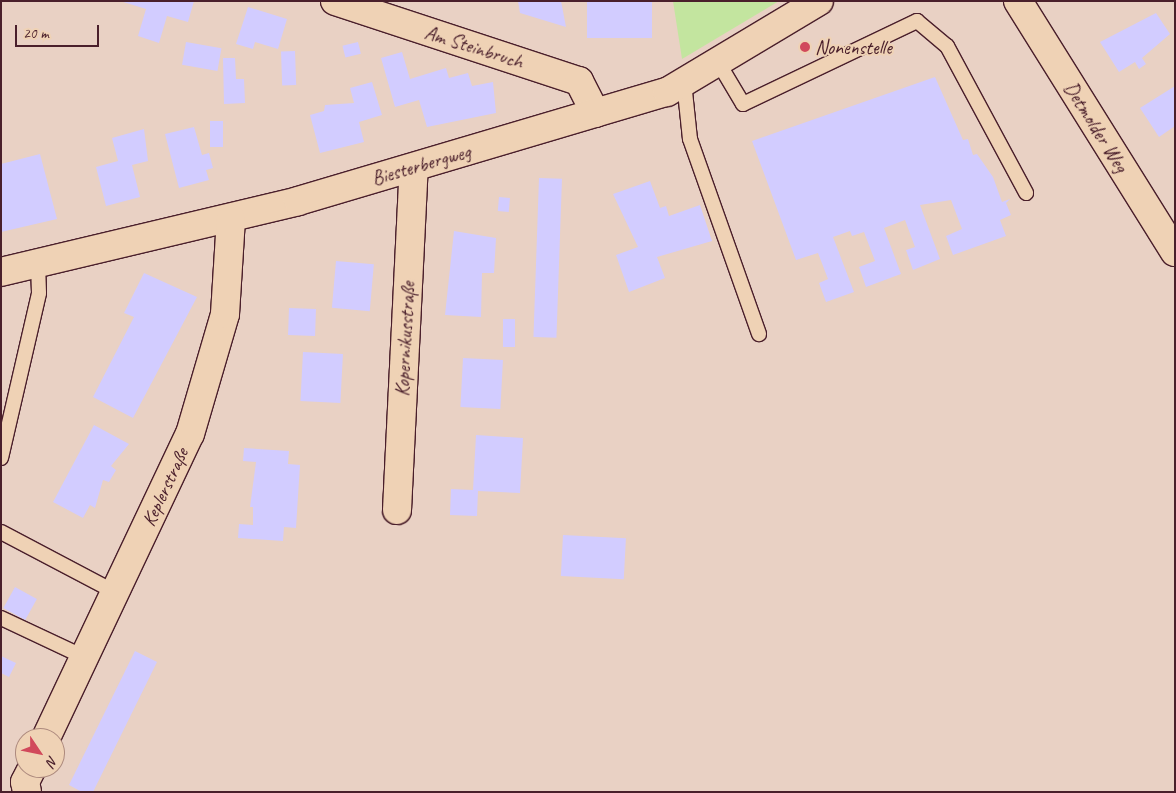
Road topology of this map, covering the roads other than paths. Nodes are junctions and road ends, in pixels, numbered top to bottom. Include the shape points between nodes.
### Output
1 (334, 1) edge
2 (819, 1) edge
3 (1018, 1) edge
4 (718, 62) junction
5 (684, 82) junction
6 (596, 113) junction
7 (414, 168) junction
8 (1026, 193) dead end
9 (231, 219) junction
10 (1175, 252) edge
11 (38, 263) junction
12 (1, 272) edge
13 (758, 334) dead end
14 (1, 458) edge
15 (397, 510) dead end
16 (1, 532) edge
17 (116, 592) junction
18 (1, 618) edge
19 (84, 657) junction
20 (51, 728) edge
21 (27, 778) edge
22 (27, 792) edge

1 - 6 street, Am Steinbruch via 579,81
2 - 4 street, Biesterbergweg
3 - 10 street, Detmolder Weg
4 - 5 street, Biesterbergweg
4 - 8 lane via 743,104 917,21 947,46
5 - 6 street, Biesterbergweg
5 - 13 lane via 690,139
6 - 7 street, Biesterbergweg
7 - 9 street, Biesterbergweg
7 - 15 street, Kopernikusstraße
9 - 11 street, Biesterbergweg
9 - 17 street, Keplerstraße via 225,314 190,434
11 - 12 street, Biesterbergweg
11 - 14 lane via 39,293
16 - 17 lane
17 - 19 street, Keplerstraße
18 - 19 lane
19 - 20 street, Keplerstraße
21 - 22 street

